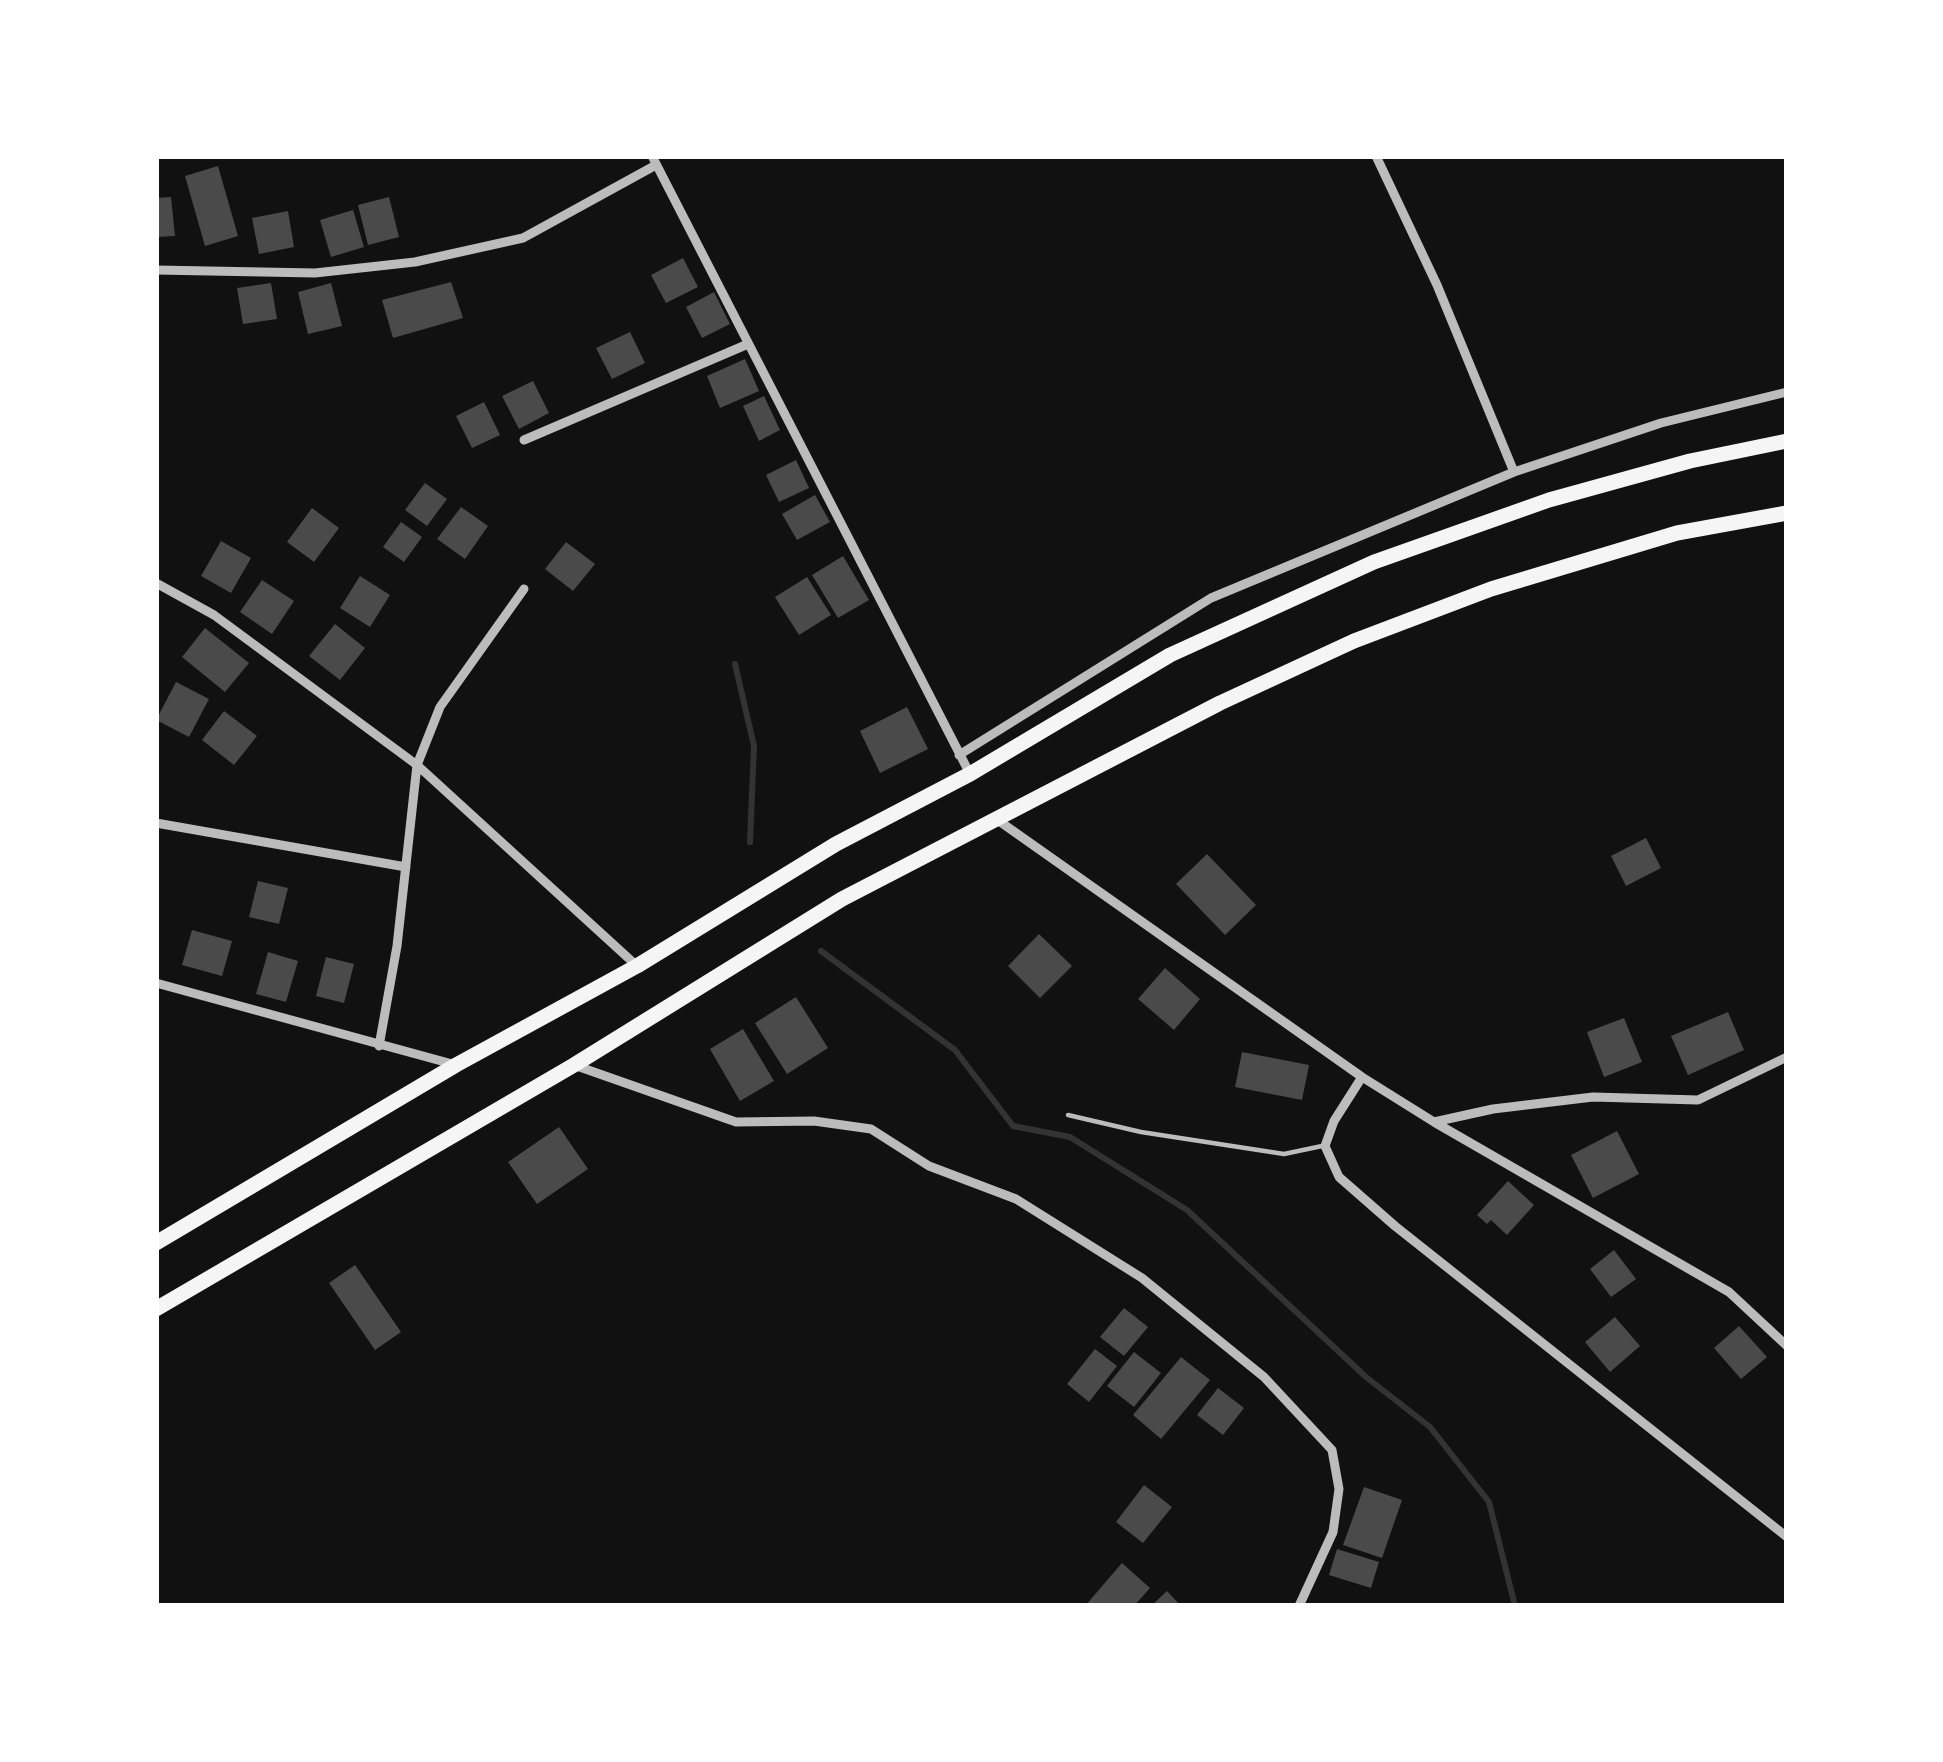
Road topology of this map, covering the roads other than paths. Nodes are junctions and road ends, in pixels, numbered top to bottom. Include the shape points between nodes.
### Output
1 (1376, 156) edge
2 (654, 160) edge
3 (156, 270) edge
4 (748, 344) junction
5 (1787, 392) edge
6 (524, 440) dead end
7 (1787, 441) edge
8 (1514, 472) junction
9 (1787, 513) edge
10 (156, 583) edge
11 (524, 589) dead end
12 (959, 754) junction
13 (417, 765) junction
14 (970, 774) junction
15 (999, 821) junction
16 (156, 823) edge
17 (406, 866) junction
18 (637, 966) junction
19 (156, 983) edge
20 (379, 1046) junction
21 (1787, 1057) edge
22 (456, 1065) junction
23 (574, 1065) junction
24 (1362, 1077) junction
25 (1068, 1115) dead end
26 (1433, 1122) junction
27 (1325, 1146) junction
28 (156, 1243) edge
29 (156, 1310) edge
30 (1787, 1346) edge
31 (1787, 1537) edge
32 (1299, 1606) edge

1 - 8 street
2 - 3 street via 523,238 415,262 315,273
2 - 4 street
4 - 6 street
4 - 12 street
5 - 8 street
7 - 14 highway via 1549,500 1374,562 1170,656
8 - 12 street via 1210,598
9 - 15 highway via 1676,533 1354,641
10 - 13 street via 214,615
11 - 13 street via 440,707
12 - 14 street
13 - 17 street
13 - 18 street
14 - 18 highway via 836,844
15 - 23 highway via 842,899
15 - 24 street
16 - 17 street
17 - 20 street
18 - 22 highway
19 - 20 street
20 - 22 street
21 - 26 street via 1698,1100 1593,1097
22 - 28 highway
23 - 29 highway
23 - 32 street via 736,1122 872,1129 929,1166 1016,1199 1142,1278 1264,1377 1332,1450 1339,1489 1333,1532
24 - 26 street
24 - 27 street
25 - 27 lane via 1284,1154
26 - 30 street via 1729,1292
27 - 31 street via 1339,1177 1362,1199

